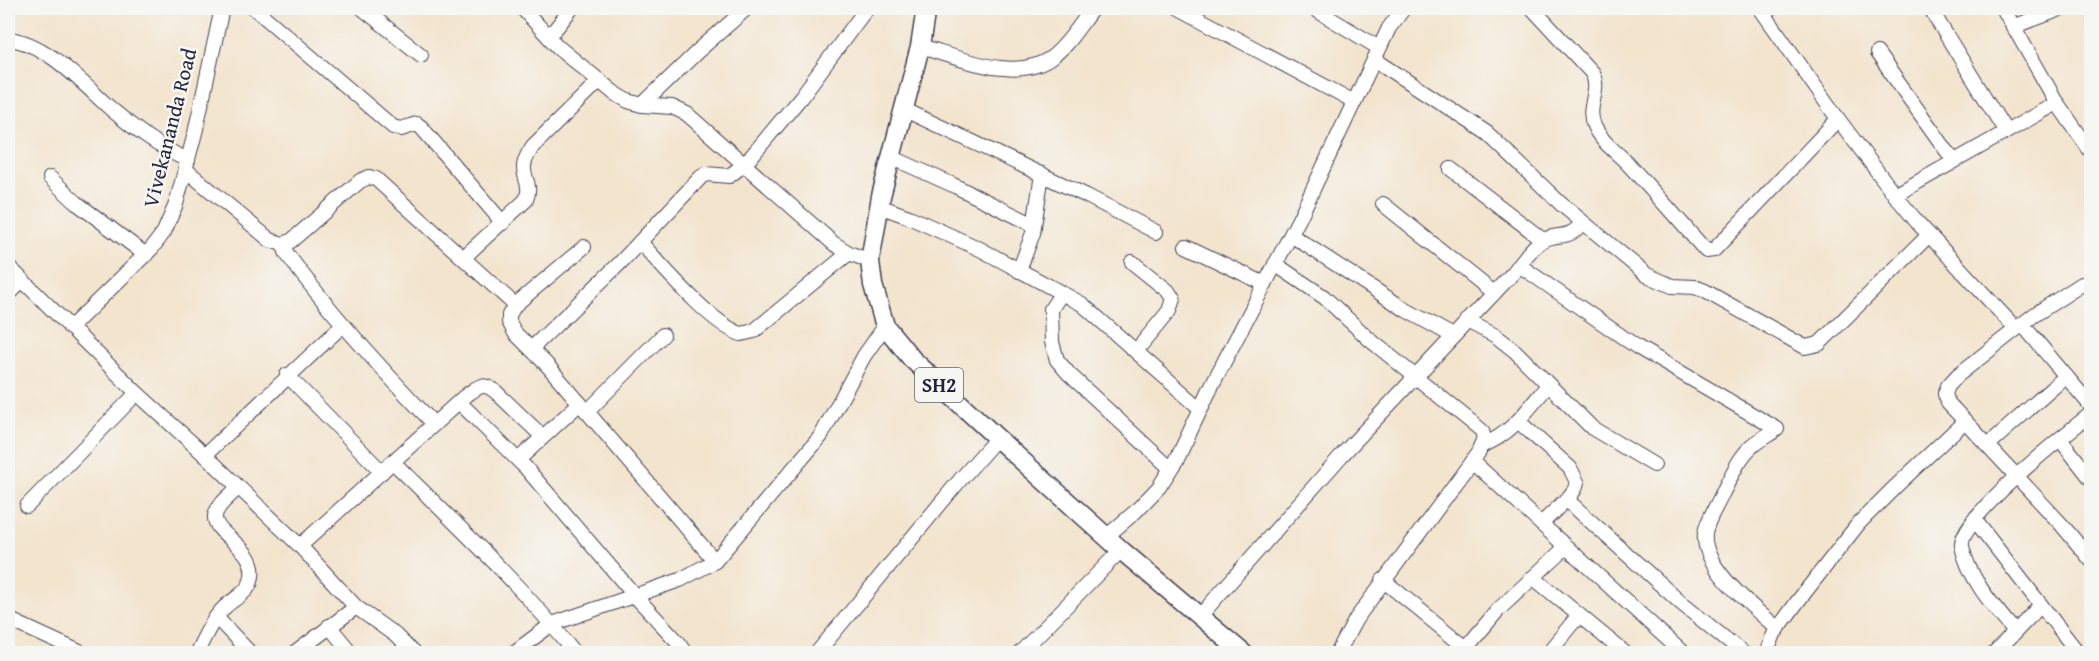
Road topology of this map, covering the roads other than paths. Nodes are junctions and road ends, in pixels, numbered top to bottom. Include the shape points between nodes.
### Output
1 (222, 8) edge
2 (254, 8) edge
3 (362, 8) edge
4 (522, 8) edge
5 (572, 8) edge
6 (747, 8) edge
7 (867, 8) edge
8 (926, 8) edge
9 (1094, 8) edge
10 (1179, 8) edge
11 (1313, 8) edge
12 (1404, 8) edge
13 (1532, 8) edge
14 (1760, 8) edge
15 (2003, 8) edge
16 (2063, 8) edge
17 (1934, 15) dead end
18 (2013, 27) junction
19 (549, 37) junction
20 (8, 39) edge
21 (920, 47) junction
22 (1377, 53) junction
23 (1877, 53) dead end
24 (421, 55) dead end
25 (599, 81) junction
26 (1354, 102) junction
27 (2057, 103) junction
28 (642, 105) junction
29 (903, 109) junction
30 (1838, 119) junction
31 (2006, 132) junction
32 (2091, 153) edge
33 (891, 157) junction
34 (1954, 161) junction
35 (745, 164) junction
36 (187, 165) junction
37 (1451, 169) dead end
38 (1042, 174) junction
39 (50, 178) dead end
40 (1895, 195) junction
41 (1383, 204) dead end
42 (879, 206) junction
43 (503, 223) junction
44 (1583, 223) junction
45 (1034, 225) junction
46 (1156, 232) dead end
47 (1291, 235) junction
48 (1929, 235) junction
49 (1543, 240) junction
50 (640, 242) junction
51 (283, 244) junction
52 (1186, 246) dead end
53 (584, 247) dead end
54 (849, 253) junction
55 (146, 255) junction
56 (463, 258) junction
57 (870, 261) junction
58 (1132, 262) dead end
59 (1275, 264) junction
60 (8, 266) edge
61 (1520, 266) junction
62 (1019, 270) junction
63 (22, 281) junction
64 (2091, 283) edge
65 (1265, 284) junction
66 (1058, 292) junction
67 (1494, 293) junction
68 (8, 296) edge
69 (515, 305) junction
70 (1467, 321) junction
71 (343, 325) junction
72 (885, 326) junction
73 (2019, 327) junction
74 (70, 328) junction
75 (663, 335) dead end
76 (1453, 336) junction
77 (531, 349) junction
78 (1136, 351) junction
79 (287, 375) junction
80 (2066, 376) junction
81 (1415, 377) junction
82 (1548, 385) junction
83 (137, 393) junction
84 (459, 402) junction
85 (584, 407) junction
86 (2091, 407) edge
87 (1201, 409) junction
88 (2091, 413) edge
89 (1518, 421) junction
90 (1965, 421) junction
91 (434, 424) junction
92 (543, 437) junction
93 (997, 438) junction
94 (2060, 439) junction
95 (1483, 445) junction
96 (1988, 445) junction
97 (205, 455) junction
98 (518, 460) junction
99 (1472, 461) junction
100 (393, 462) junction
101 (1654, 465) dead end
102 (1170, 468) junction
103 (382, 472) junction
104 (2017, 475) junction
105 (2091, 480) edge
106 (238, 488) junction
107 (1567, 500) junction
108 (27, 506) dead end
109 (1974, 519) junction
110 (1541, 524) junction
111 (1107, 536) junction
112 (300, 546) junction
113 (1566, 547) junction
114 (1121, 550) junction
115 (715, 561) junction
116 (2091, 561) edge
117 (1534, 578) junction
118 (1383, 580) junction
119 (636, 597) junction
120 (2041, 605) junction
121 (356, 607) junction
122 (1579, 615) junction
123 (1200, 616) junction
124 (216, 617) junction
125 (8, 619) edge
126 (552, 624) junction
127 (329, 626) junction
128 (1778, 629) junction
129 (2015, 632) junction
130 (57, 649) edge
131 (1469, 651) edge
132 (84, 654) edge
133 (196, 654) edge
134 (251, 654) edge
135 (294, 654) edge
136 (352, 654) edge
137 (414, 654) edge
138 (512, 654) edge
139 (576, 654) edge
140 (686, 654) edge
141 (816, 654) edge
142 (1019, 654) edge
143 (1244, 654) edge
144 (1337, 654) edge
145 (1547, 654) edge
146 (1626, 654) edge
147 (1684, 654) edge
148 (1744, 654) edge
149 (1766, 654) edge
150 (1994, 654) edge
151 (2079, 654) edge

1 - 36 street, Vivekananda Road
2 - 43 street via 393,127 421,127
3 - 24 street
4 - 19 street
5 - 19 street
6 - 28 street
7 - 35 street
8 - 21 main road, SH2
9 - 21 street via 1053,57 1025,69 1010,70
10 - 26 street
11 - 22 street
12 - 22 street
13 - 30 street via 1597,82 1592,119 1603,139 1706,251 1714,250
14 - 30 street
15 - 18 street
16 - 18 street
17 - 31 street
18 - 27 street
19 - 25 street
20 - 36 street via 37,48
21 - 29 main road, SH2
22 - 26 street
22 - 44 street via 1492,137
23 - 34 street
25 - 28 street via 628,101
25 - 43 street via 533,146 523,164 529,186 526,200
26 - 47 street
27 - 31 street
27 - 32 street
28 - 35 street via 672,107 687,114
29 - 33 main road, SH2
29 - 38 street
30 - 40 street
31 - 34 street
33 - 42 main road, SH2
33 - 45 street
34 - 40 street
35 - 50 street via 729,176 701,177
35 - 54 street
36 - 51 street via 265,236
36 - 55 street, Vivekananda Road via 177,204 164,232
37 - 49 street
38 - 45 street
38 - 46 street
39 - 55 street
40 - 48 street
41 - 67 street
42 - 57 main road, SH2
42 - 62 street via 946,232
43 - 56 street
44 - 48 street via 1647,275 1672,286 1705,291 1805,347 1819,344
44 - 49 street via 1569,235
45 - 62 street
47 - 59 street
47 - 76 street
48 - 73 street
49 - 61 street
50 - 54 street via 689,294 723,324 741,334 754,331
50 - 77 street
51 - 56 street via 369,177 376,179
51 - 71 street
52 - 65 street
53 - 69 street
54 - 57 street
55 - 74 street, Vivekananda Road
56 - 69 street
57 - 72 main road, SH2
58 - 78 street via 1173,299 1169,311
59 - 65 street
59 - 81 street via 1324,297
60 - 63 street
61 - 67 street
61 - 128 street via 1637,347 1778,429 1743,457 1705,533 1711,559 1720,574
62 - 66 street
63 - 68 street
63 - 74 street
64 - 73 street via 2082,284
65 - 87 street
66 - 78 street via 1087,307
66 - 102 street via 1050,316 1057,360
67 - 70 street
69 - 77 street via 509,322
70 - 76 street
70 - 82 street via 1515,351
71 - 79 street
71 - 91 street
72 - 93 main road, SH2 via 912,359
72 - 115 street via 864,356 821,436
73 - 80 street
73 - 90 street via 1948,386 1948,403
74 - 83 street
75 - 85 street
76 - 81 street
77 - 85 street
78 - 87 street
79 - 97 street
79 - 103 street
80 - 86 street
80 - 96 street
81 - 95 street via 1482,431
81 - 123 street
82 - 89 street
82 - 101 street via 1592,428
83 - 97 street
83 - 108 street
84 - 91 street
84 - 92 street via 474,389 488,386
84 - 98 street
85 - 92 street
85 - 115 street
87 - 102 street
88 - 94 street
89 - 95 street via 1496,440
89 - 107 street via 1575,475 1575,489
90 - 96 street
90 - 128 street via 1859,523
91 - 100 street
92 - 98 street
93 - 111 main road, SH2
93 - 141 street
94 - 104 street
94 - 105 street
95 - 99 street
96 - 104 street
97 - 106 street
98 - 119 street
99 - 110 street
99 - 118 street
100 - 103 street
100 - 126 street
102 - 111 street via 1159,487
103 - 112 street
104 - 109 street
104 - 116 street
106 - 112 street
106 - 124 street via 215,516 217,525 248,556 252,580
107 - 110 street
107 - 148 street
109 - 120 street
109 - 129 street via 1963,534 1962,545 1986,597
110 - 113 street
111 - 114 main road, SH2
112 - 121 street
113 - 117 street
113 - 147 street
114 - 123 main road, SH2
114 - 142 street
115 - 119 street
117 - 122 street
117 - 131 street via 1498,610
118 - 131 street
118 - 144 street
119 - 126 street
119 - 140 street
120 - 129 street
120 - 151 street
121 - 127 street
121 - 137 street
122 - 145 street
122 - 146 street
123 - 143 main road, SH2
124 - 133 street
124 - 134 street
125 - 130 street
126 - 138 street
126 - 139 street
127 - 135 street
127 - 136 street
128 - 149 street
129 - 150 street
130 - 132 street

